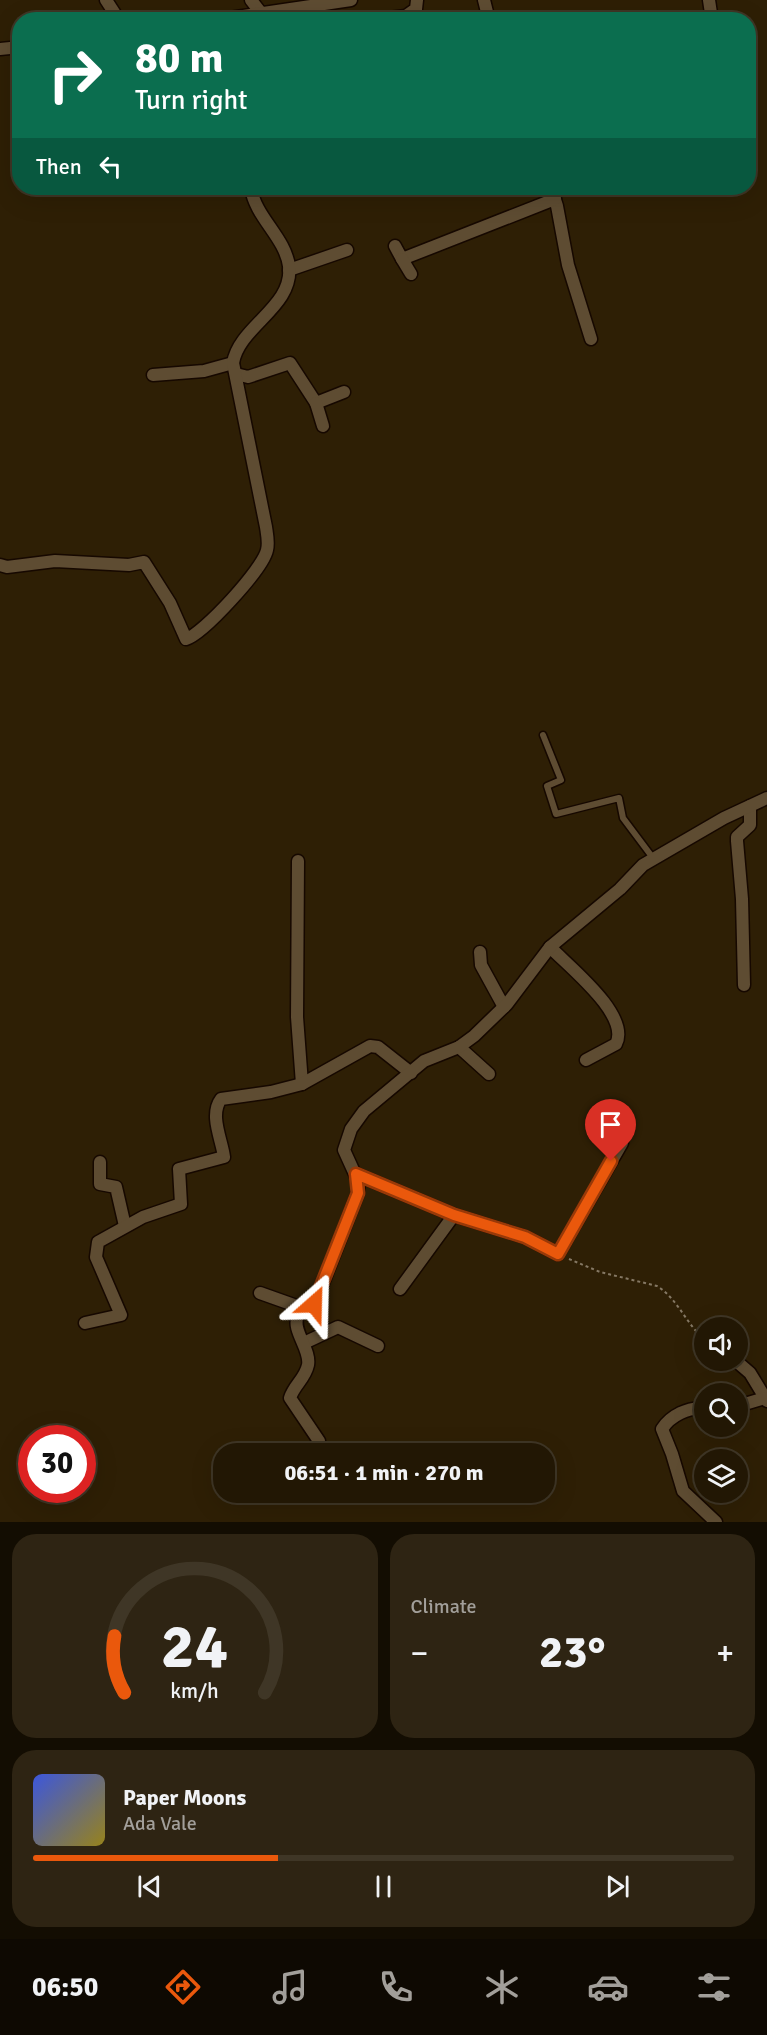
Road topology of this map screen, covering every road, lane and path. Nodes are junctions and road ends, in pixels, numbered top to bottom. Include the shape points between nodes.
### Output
1 (351, 0) edge
2 (319, 1) edge
3 (274, 12) edge
4 (253, 195) edge
5 (548, 195) edge
6 (553, 195) edge
7 (395, 246) dead end
8 (348, 250) dead end
9 (402, 259) junction
10 (289, 270) junction
11 (411, 274) dead end
12 (591, 339) dead end
13 (234, 368) junction
14 (153, 375) dead end
15 (344, 392) dead end
16 (316, 403) junction
17 (323, 426) dead end
18 (0, 565) edge
19 (543, 735) dead end
20 (767, 798) edge
21 (750, 806) junction
22 (653, 858) junction
23 (298, 861) dead end
24 (550, 947) junction
25 (480, 952) dead end
26 (744, 985) dead end
27 (504, 1007) junction
28 (459, 1047) junction
29 (586, 1060) dead end
30 (411, 1073) junction
31 (489, 1074) dead end
32 (302, 1084) junction
33 (622, 1143) dead end
34 (100, 1162) dead end
35 (356, 1174) junction
36 (454, 1215) junction
37 (125, 1226) junction
38 (558, 1254) junction
39 (400, 1289) dead end
40 (260, 1293) dead end
41 (305, 1309) junction
42 (85, 1323) dead end
43 (694, 1329) edge
44 (304, 1343) junction
45 (378, 1346) dead end
46 (748, 1371) edge
47 (766, 1399) edge
48 (748, 1404) edge
49 (694, 1410) edge
50 (319, 1441) dead end
51 (716, 1522) edge

1 - 2 street
2 - 3 street
4 - 10 street via 287,256
5 - 9 street
6 - 12 street via 568,265
7 - 9 street
8 - 10 street
9 - 11 street
10 - 13 street via 282,294 238,347
13 - 14 street
13 - 16 street via 248,377 290,363
13 - 18 street via 266,527 267,551 235,597 191,638 183,638 170,603 144,562
15 - 16 street
16 - 17 street
19 - 22 lane via 561,780 548,786 556,814 619,798 623,818
20 - 21 street
21 - 22 street
21 - 26 street via 750,825 737,837
22 - 24 street
23 - 32 street via 297,1017
24 - 27 street
24 - 29 street via 616,1018 616,1044
25 - 27 street via 481,965
27 - 28 street
28 - 30 street via 424,1061
28 - 31 street
30 - 32 street via 378,1047 370,1046
30 - 35 street via 364,1111 351,1129 344,1150
32 - 37 street via 221,1099 216,1106 217,1130 224,1157 179,1169 181,1204
33 - 38 street
34 - 37 street via 100,1184 116,1186
35 - 36 street
35 - 41 street via 358,1193 347,1227 318,1296
36 - 38 street via 525,1237
36 - 39 street
37 - 42 street via 96,1247 96,1257 121,1316
38 - 43 path via 590,1269 657,1286 670,1296
40 - 41 street
41 - 44 street via 296,1323
44 - 45 street via 338,1327
44 - 50 street via 308,1364 305,1376 290,1398
46 - 47 street
47 - 48 street
49 - 51 street via 670,1419 662,1430 682,1491

